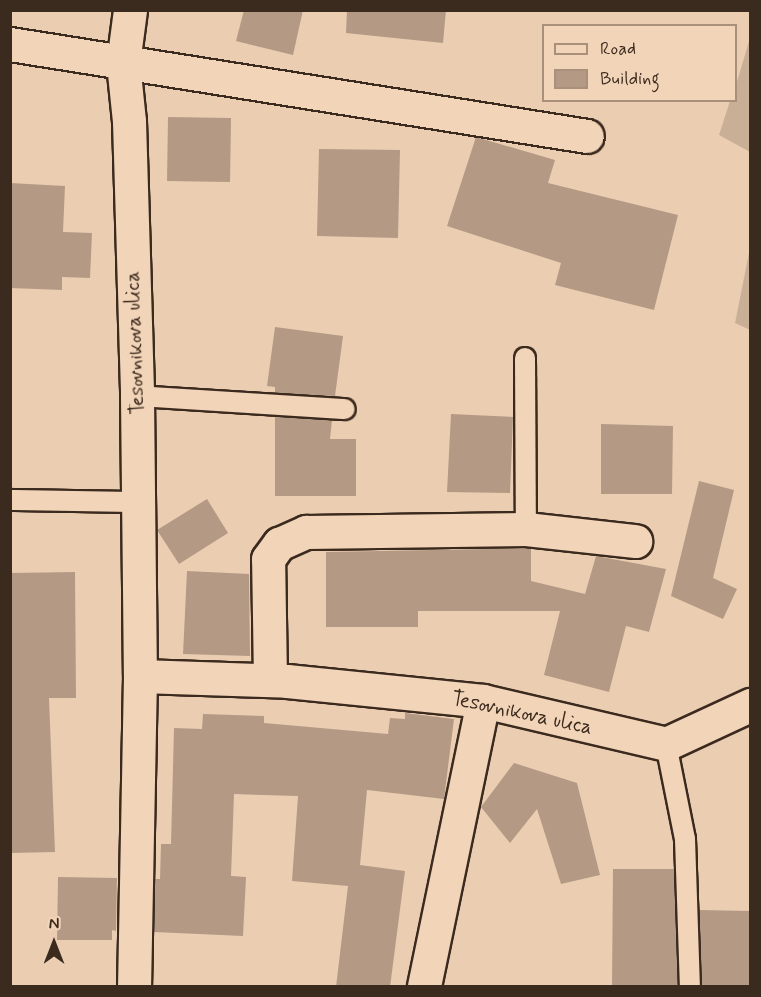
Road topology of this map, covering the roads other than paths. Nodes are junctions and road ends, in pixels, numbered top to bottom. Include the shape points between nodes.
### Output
1 (130, 10) edge
2 (10, 44) edge
3 (123, 63) junction
4 (587, 136) dead end
5 (525, 358) dead end
6 (137, 396) junction
7 (345, 409) dead end
8 (10, 500) edge
9 (138, 502) junction
10 (526, 529) junction
11 (635, 541) dead end
12 (140, 676) junction
13 (270, 680) junction
14 (483, 701) junction
15 (750, 705) edge
16 (666, 744) junction
17 (134, 987) edge
18 (424, 987) edge
19 (690, 987) edge

1 - 3 street, Tesovnikova ulica
2 - 3 street
3 - 4 street
3 - 6 street, Tesovnikova ulica via 129,121
5 - 10 lane
6 - 7 lane
6 - 9 street, Tesovnikova ulica
8 - 9 lane
9 - 12 street, Tesovnikova ulica
10 - 11 street
10 - 13 street via 306,532 279,544 268,559
12 - 13 street, Tesovnikova ulica
12 - 17 street, Tesovnikova ulica
13 - 14 street, Tesovnikova ulica
14 - 16 street, Tesovnikova ulica
14 - 18 street
15 - 16 street
16 - 19 lane via 685,839

